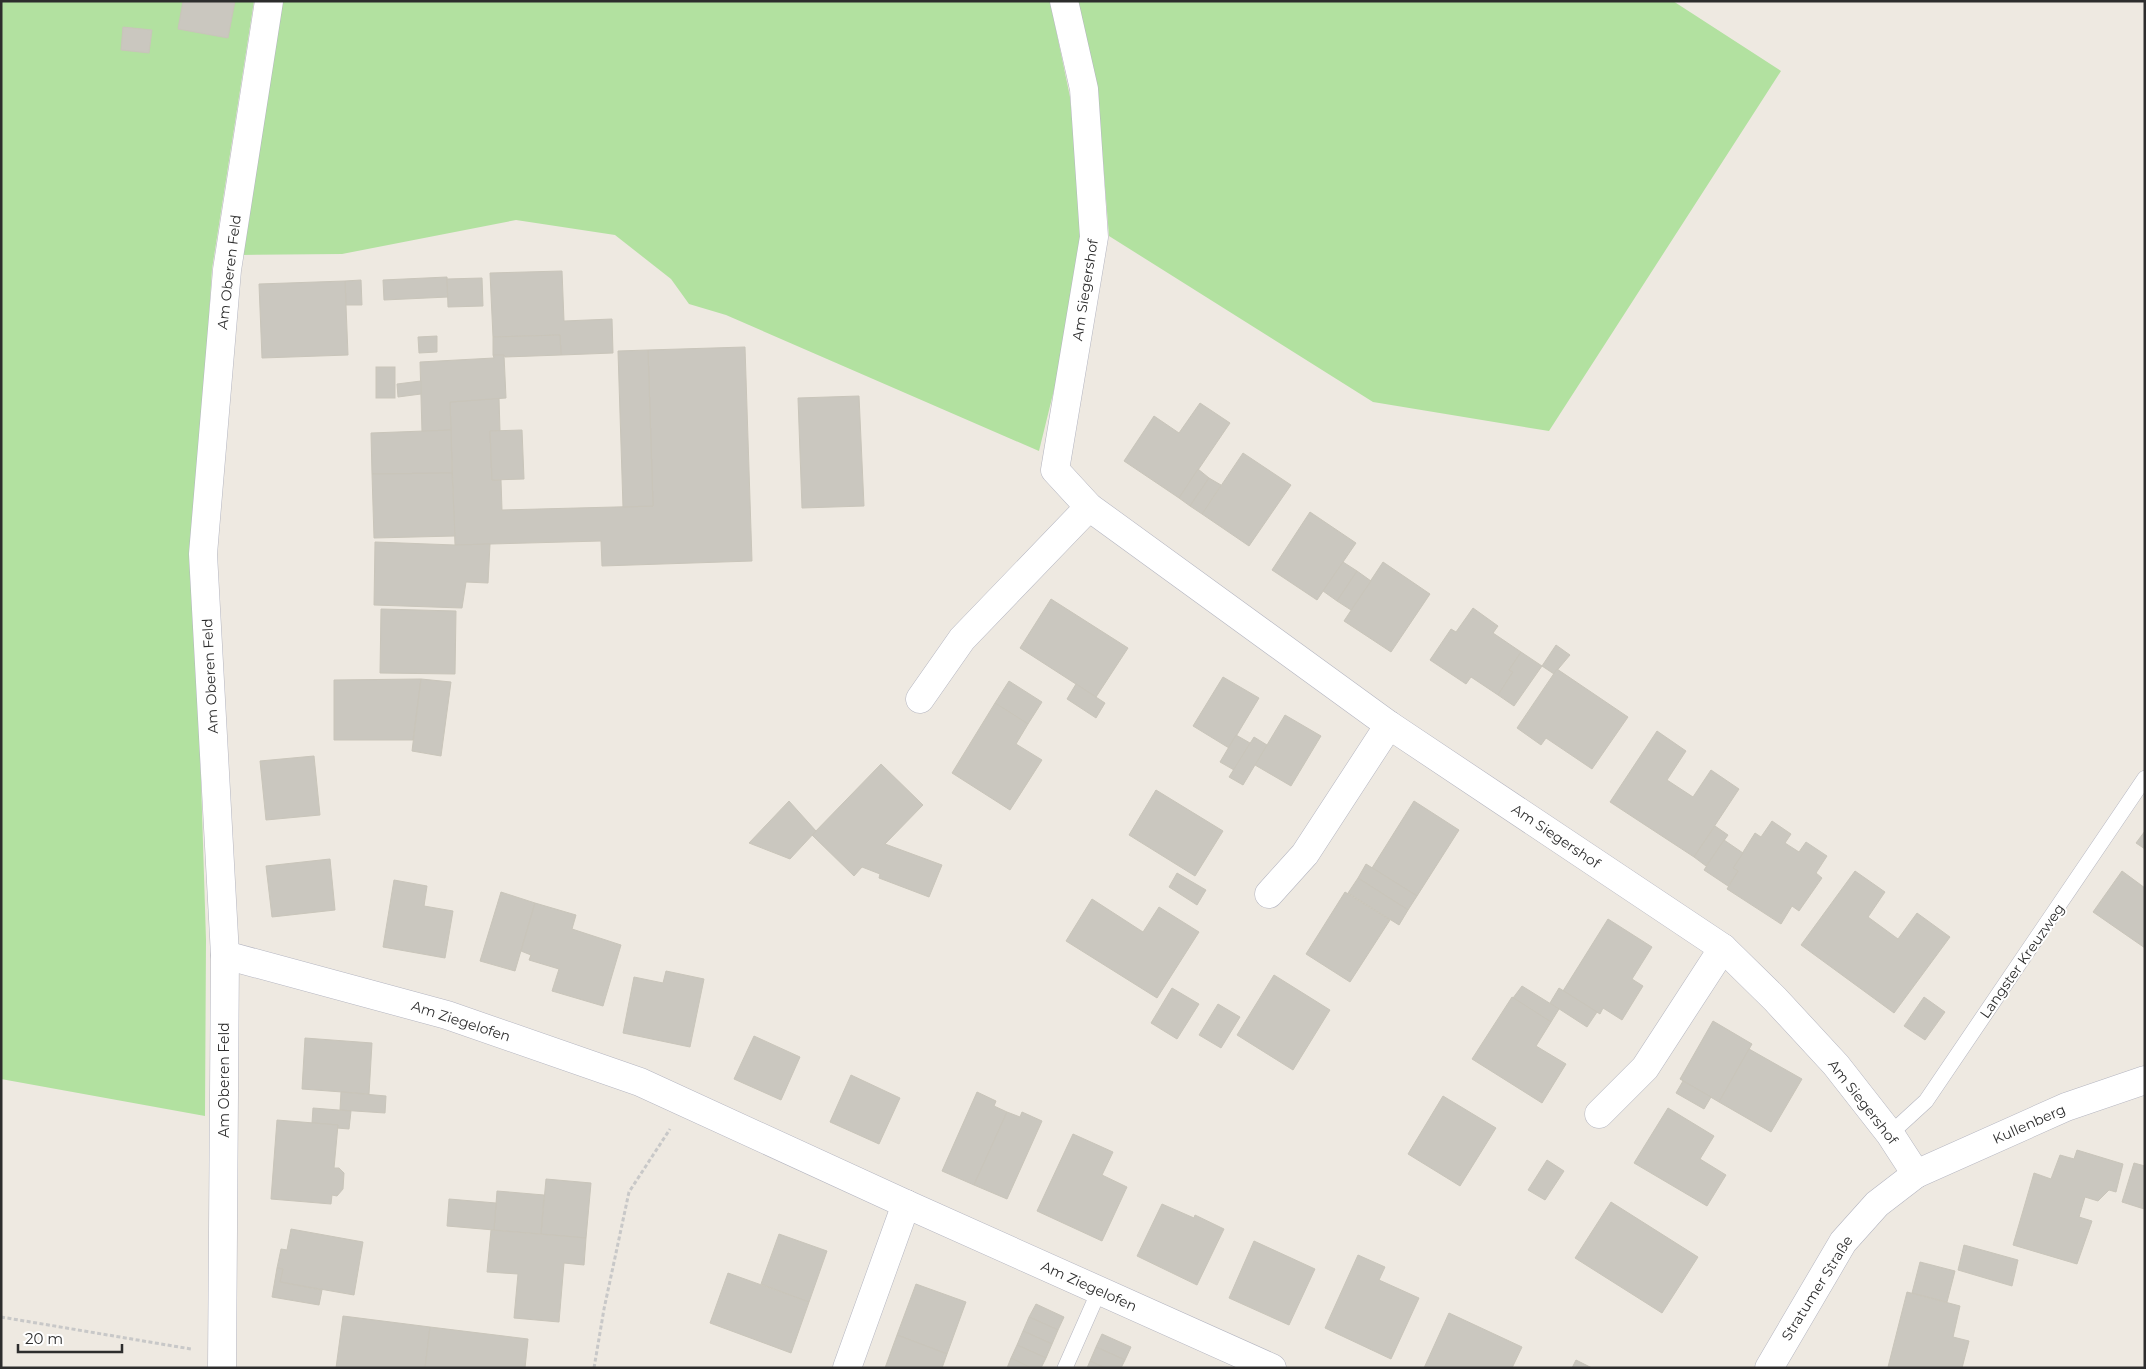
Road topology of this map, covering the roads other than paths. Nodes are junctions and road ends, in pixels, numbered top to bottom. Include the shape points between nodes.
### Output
1 (269, 1) edge
2 (1064, 1) edge
3 (1089, 507) junction
4 (920, 700) dead end
5 (1389, 725) junction
6 (2145, 778) edge
7 (1269, 894) dead end
8 (1723, 948) junction
9 (225, 955) junction
10 (2145, 1080) edge
11 (1599, 1114) dead end
12 (1890, 1134) junction
13 (1916, 1174) junction
14 (906, 1204) junction
15 (1099, 1291) junction
16 (223, 1361) edge
17 (847, 1368) edge
18 (1065, 1368) edge
19 (1272, 1368) edge
20 (1768, 1368) edge

1 - 9 street, Am Oberen Feld via 227,270 203,554
2 - 3 street, Am Siegershof via 1084,89 1094,237 1055,470
3 - 4 street via 962,639
3 - 5 street, Am Siegershof
5 - 7 street via 1305,854
5 - 8 street, Am Siegershof
6 - 12 lane, Langster Kreuzweg via 1926,1101
8 - 11 street via 1645,1068
8 - 12 street, Am Siegershof via 1836,1065
9 - 14 street, Am Ziegelofen via 448,1015 640,1082
9 - 16 street, Am Oberen Feld
10 - 13 street, Kullenberg via 2066,1107
12 - 13 street, Am Siegershof
13 - 20 street, Stratumer Straße via 1877,1204 1843,1242
14 - 15 street, Am Ziegelofen
14 - 17 street
15 - 18 lane
15 - 19 street, Am Ziegelofen

